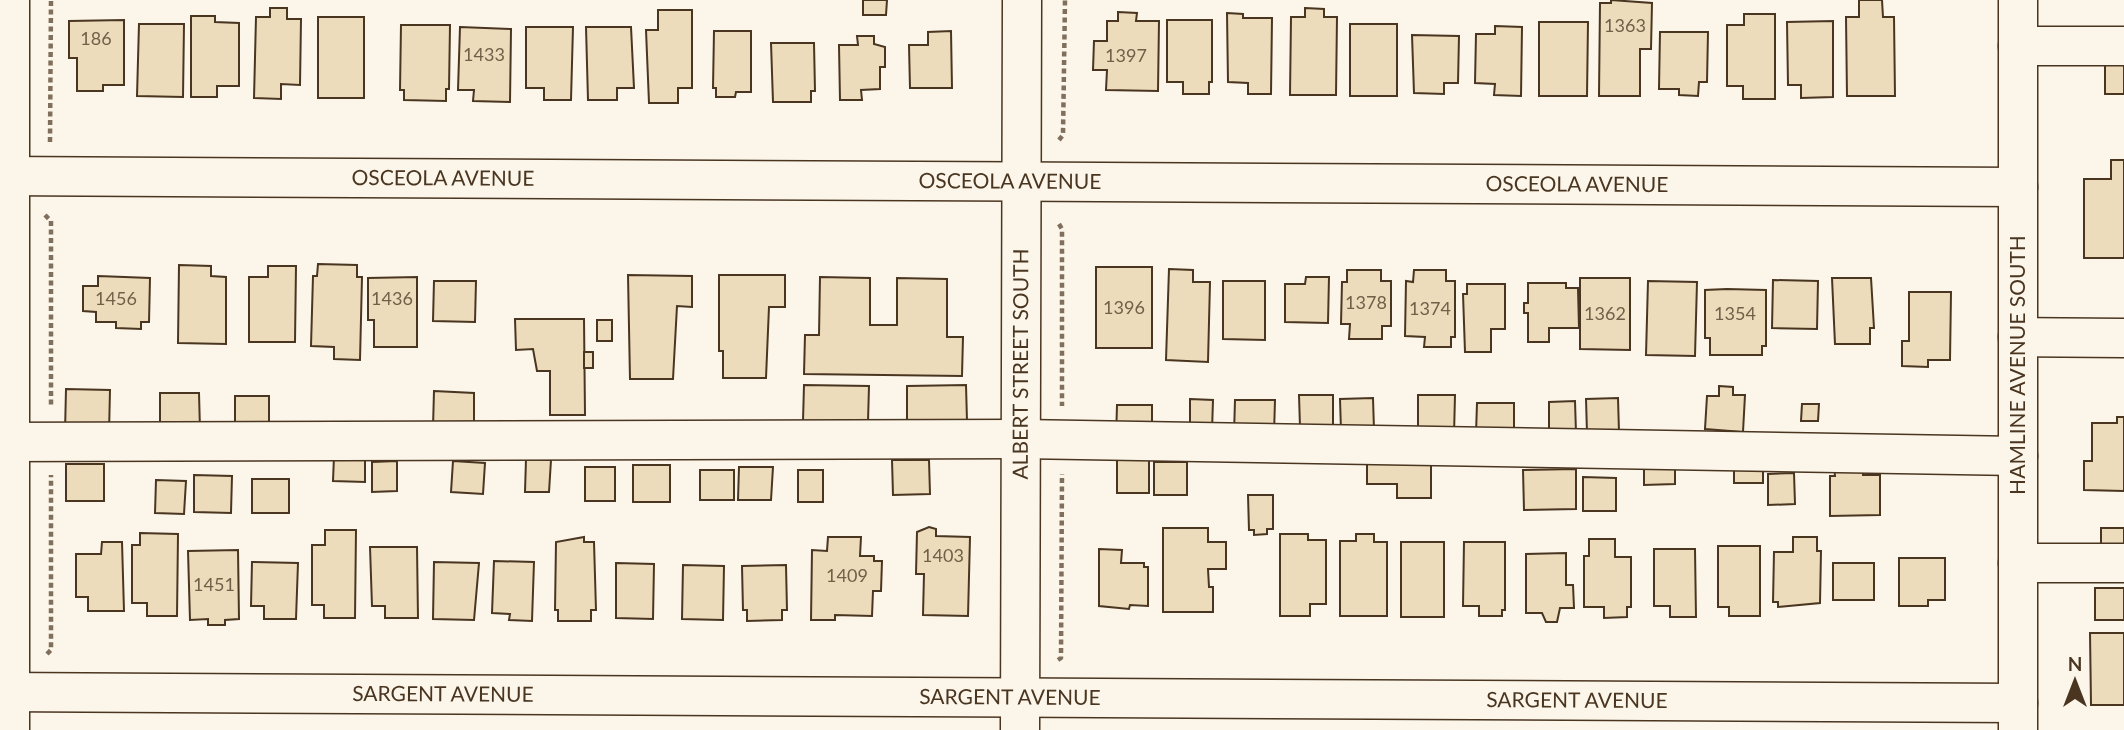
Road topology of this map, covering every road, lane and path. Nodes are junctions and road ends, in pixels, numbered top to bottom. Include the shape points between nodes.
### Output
1 (10, 0) edge
2 (51, 0) edge
3 (1021, 0) edge
4 (1065, 0) edge
5 (2018, 0) edge
6 (2018, 46) junction
7 (2124, 46) edge
8 (50, 143) dead end
9 (1056, 143) dead end
10 (6, 176) edge
11 (1021, 182) junction
12 (2018, 187) junction
13 (2018, 337) junction
14 (2124, 338) edge
15 (1021, 439) junction
16 (6, 442) edge
17 (2018, 456) junction
18 (2018, 563) junction
19 (2124, 563) edge
20 (5, 692) edge
21 (1020, 714) edge
22 (2018, 716) edge
23 (10, 730) edge

1 - 10 street
2 - 8 path
3 - 11 street, ALBERT STREET SOUTH
4 - 9 path via 1063,135
5 - 6 street, HAMLINE AVENUE SOUTH
6 - 7 street
6 - 12 street, HAMLINE AVENUE SOUTH
10 - 11 street, OSCEOLA AVENUE
10 - 16 street
11 - 12 street, OSCEOLA AVENUE
11 - 15 street, ALBERT STREET SOUTH
12 - 13 street, HAMLINE AVENUE SOUTH
13 - 14 street
13 - 17 street, HAMLINE AVENUE SOUTH
15 - 16 street
15 - 17 street
15 - 21 street, ALBERT STREET SOUTH
16 - 20 street
17 - 18 street, HAMLINE AVENUE SOUTH
18 - 19 street
18 - 22 street, HAMLINE AVENUE SOUTH
20 - 21 street, SARGENT AVENUE
20 - 23 street
21 - 22 street, SARGENT AVENUE

